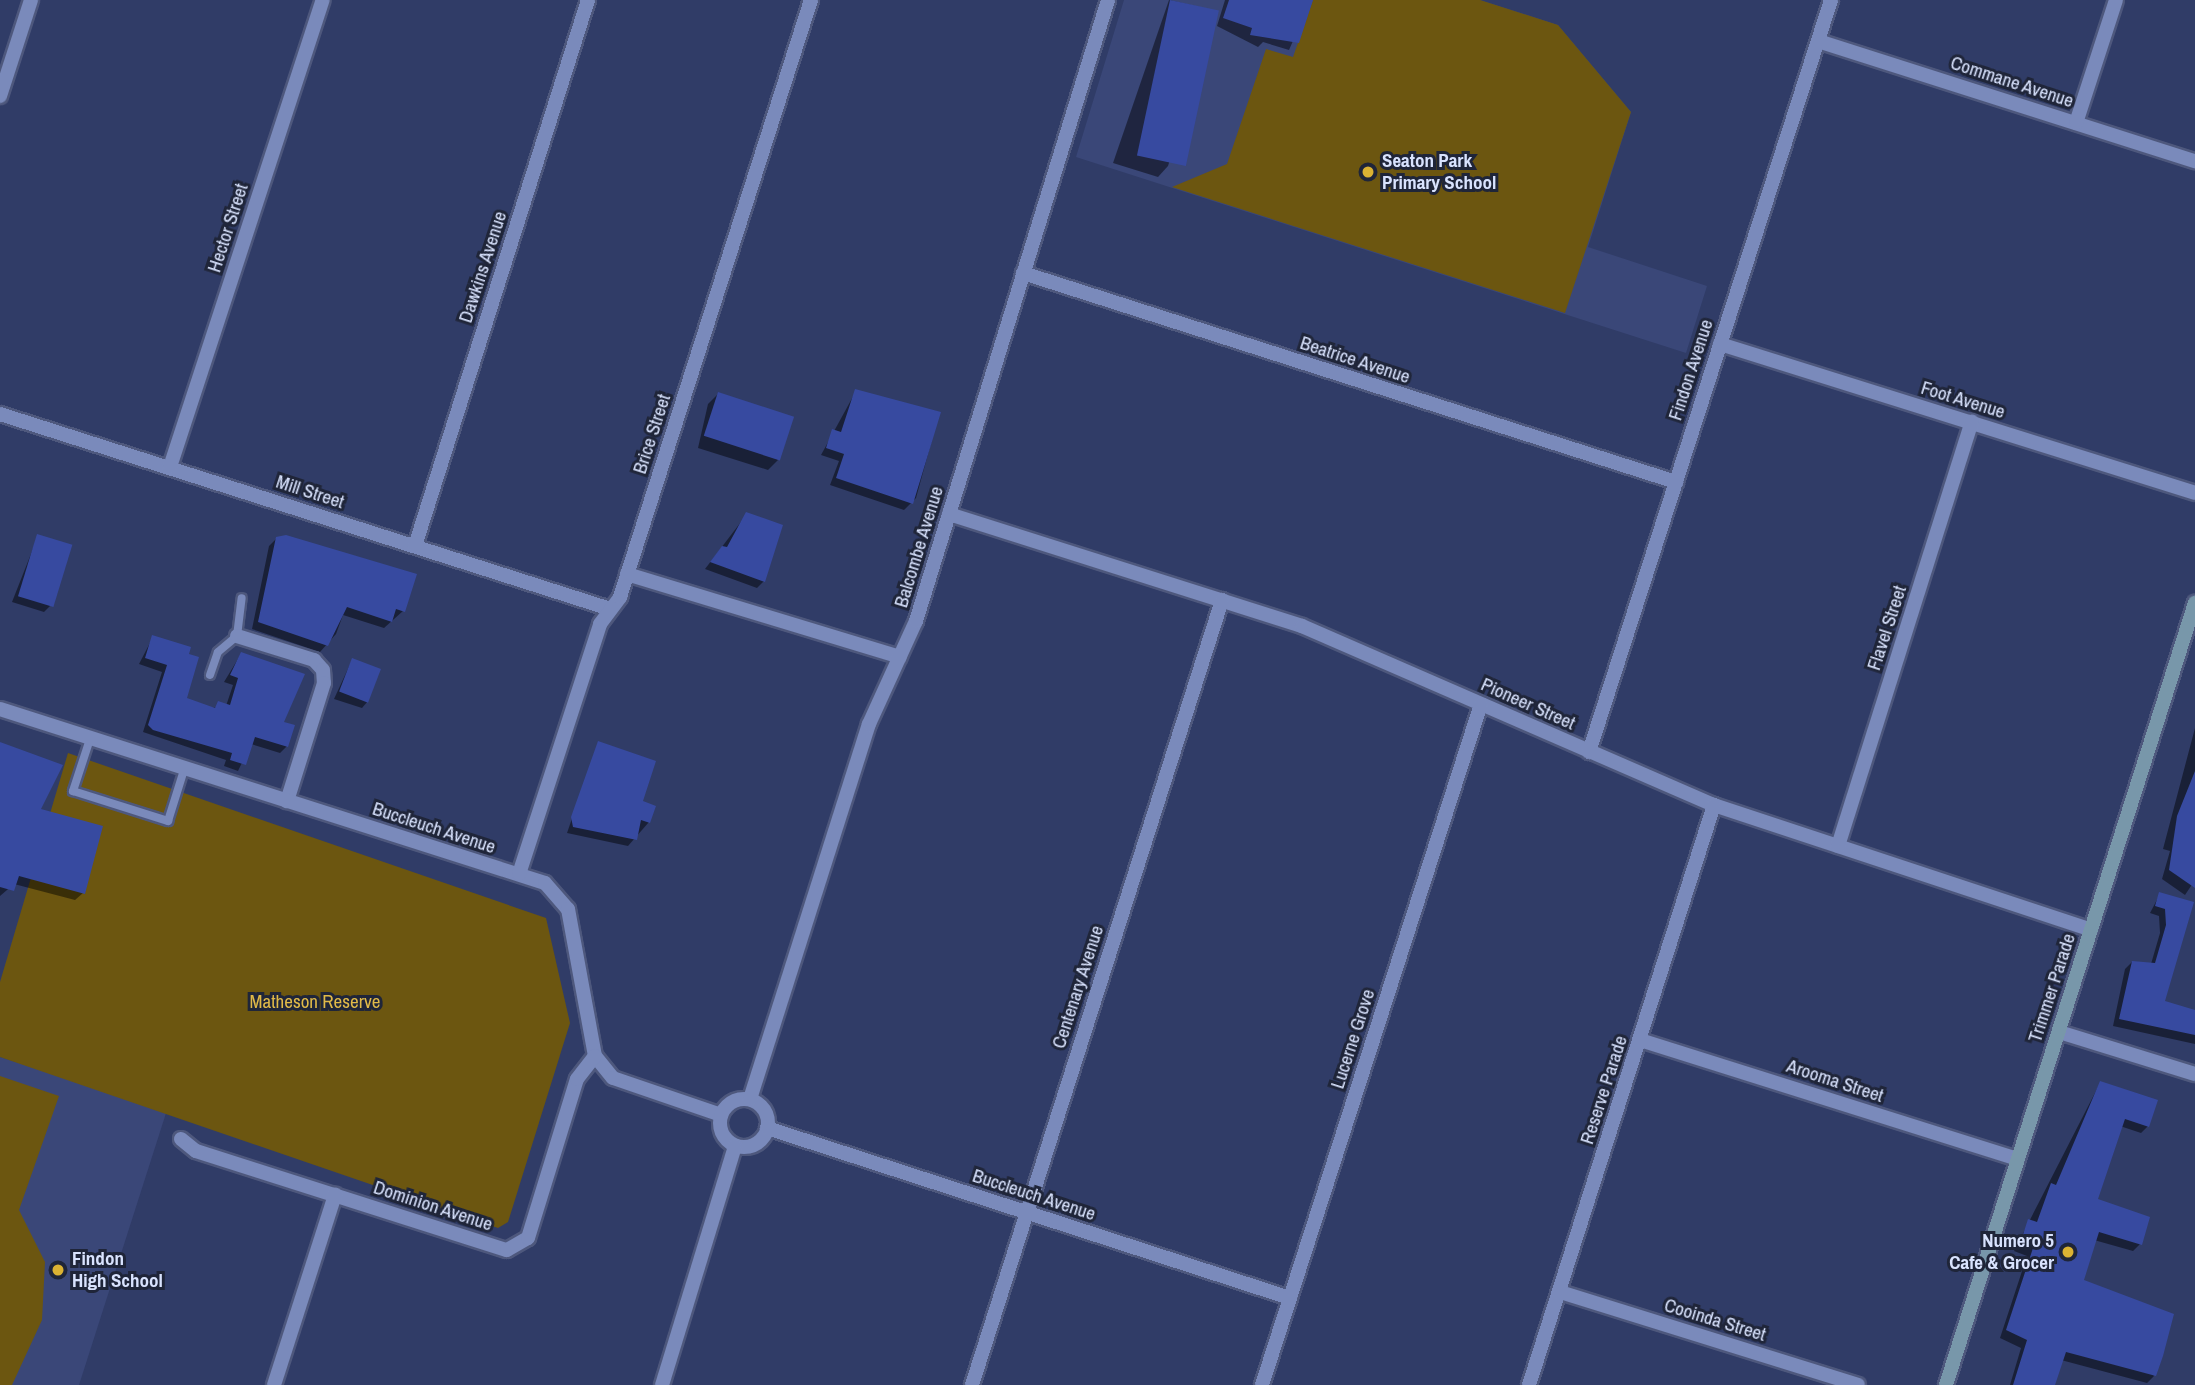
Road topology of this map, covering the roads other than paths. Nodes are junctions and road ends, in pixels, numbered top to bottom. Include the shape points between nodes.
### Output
1 (31, 0) edge
2 (323, 0) edge
3 (587, 0) edge
4 (811, 0) edge
5 (1109, 0) edge
6 (1830, 0) edge
7 (2116, 0) edge
8 (1818, 41) junction
9 (0, 96) edge
10 (2076, 123) junction
11 (2195, 161) edge
12 (1023, 273) junction
13 (1720, 344) junction
14 (0, 414) edge
15 (1972, 422) junction
16 (170, 467) junction
17 (1676, 482) junction
18 (2195, 493) edge
19 (949, 514) junction
20 (415, 546) junction
21 (627, 574) junction
22 (242, 598) dead end
23 (1222, 600) junction
24 (2195, 603) edge
25 (607, 608) junction
26 (237, 636) junction
27 (900, 657) junction
28 (209, 675) dead end
29 (1481, 704) junction
30 (0, 709) edge
31 (90, 739) junction
32 (1589, 752) junction
33 (184, 770) junction
34 (286, 801) junction
35 (1714, 805) junction
36 (1838, 846) junction
37 (520, 874) junction
38 (2091, 930) junction
39 (2059, 1032) junction
40 (1640, 1040) junction
41 (595, 1056) junction
42 (2195, 1074) edge
43 (750, 1099) junction
44 (721, 1115) junction
45 (767, 1128) junction
46 (181, 1139) dead end
47 (735, 1146) junction
48 (2018, 1159) junction
49 (335, 1195) junction
50 (1026, 1213) junction
51 (1560, 1292) junction
52 (1290, 1298) junction
53 (274, 1385) edge
54 (662, 1385) edge
55 (972, 1385) edge
56 (1262, 1385) edge
57 (1529, 1385) edge
58 (1858, 1385) edge
59 (1947, 1385) edge

1 - 9 street
2 - 16 street, Hector Street
3 - 20 street, Dawkins Avenue
4 - 21 street, Brice Street
5 - 12 street, Balcombe Avenue
6 - 8 street, Findon Avenue
7 - 10 street
8 - 10 street, Commane Avenue
8 - 13 street, Findon Avenue
10 - 11 street, Commane Avenue
12 - 17 street, Beatrice Avenue
12 - 19 street, Balcombe Avenue
13 - 15 street, Foot Avenue
13 - 17 street, Findon Avenue
14 - 16 street, Mill Street
15 - 18 street, Foot Avenue
15 - 36 street, Flavel Street
16 - 20 street, Mill Street
17 - 32 street, Findon Avenue
19 - 23 street, Pioneer Street
19 - 27 street, Balcombe Avenue
20 - 25 street, Mill Street
21 - 25 street, Brice Street via 620,597
21 - 27 street
22 - 26 lane
23 - 29 street, Pioneer Street via 1302,626
23 - 50 street, Centenary Avenue
24 - 38 main road, Trimmer Parade
25 - 37 street, Brice Street
26 - 28 lane via 218,652
26 - 34 street via 314,660 323,670 324,683
27 - 43 street, Balcombe Avenue via 869,724
29 - 32 street, Pioneer Street
29 - 52 street, Lucerne Grove
30 - 31 street, Buccleuch Avenue
31 - 33 street, Buccleuch Avenue
31 - 33 lane via 73,791 168,821
32 - 35 street, Pioneer Street
33 - 34 street, Buccleuch Avenue
34 - 37 street, Buccleuch Avenue
35 - 36 street, Pioneer Street
35 - 40 street, Reserve Parade
36 - 38 street, Pioneer Street
37 - 41 street, Buccleuch Avenue via 545,883 568,909
38 - 39 main road, Trimmer Parade
39 - 42 street
39 - 48 main road, Trimmer Parade
40 - 48 street, Arooma Street
40 - 51 street, Reserve Parade
41 - 44 street via 612,1078
41 - 49 street, Dominion Avenue via 577,1079 520,1246 508,1250
43 - 44 street via 735,1100
43 - 45 street via 766,1114
44 - 47 street via 721,1130
45 - 47 street via 759,1142
45 - 50 street, Buccleuch Avenue
46 - 49 street, Dominion Avenue via 196,1151
47 - 54 street
48 - 59 main road, Trimmer Parade
49 - 53 street
50 - 52 street, Buccleuch Avenue
50 - 55 street, Centenary Avenue
51 - 57 street, Reserve Parade
51 - 58 street, Cooinda Street
52 - 56 street, Lucerne Grove

